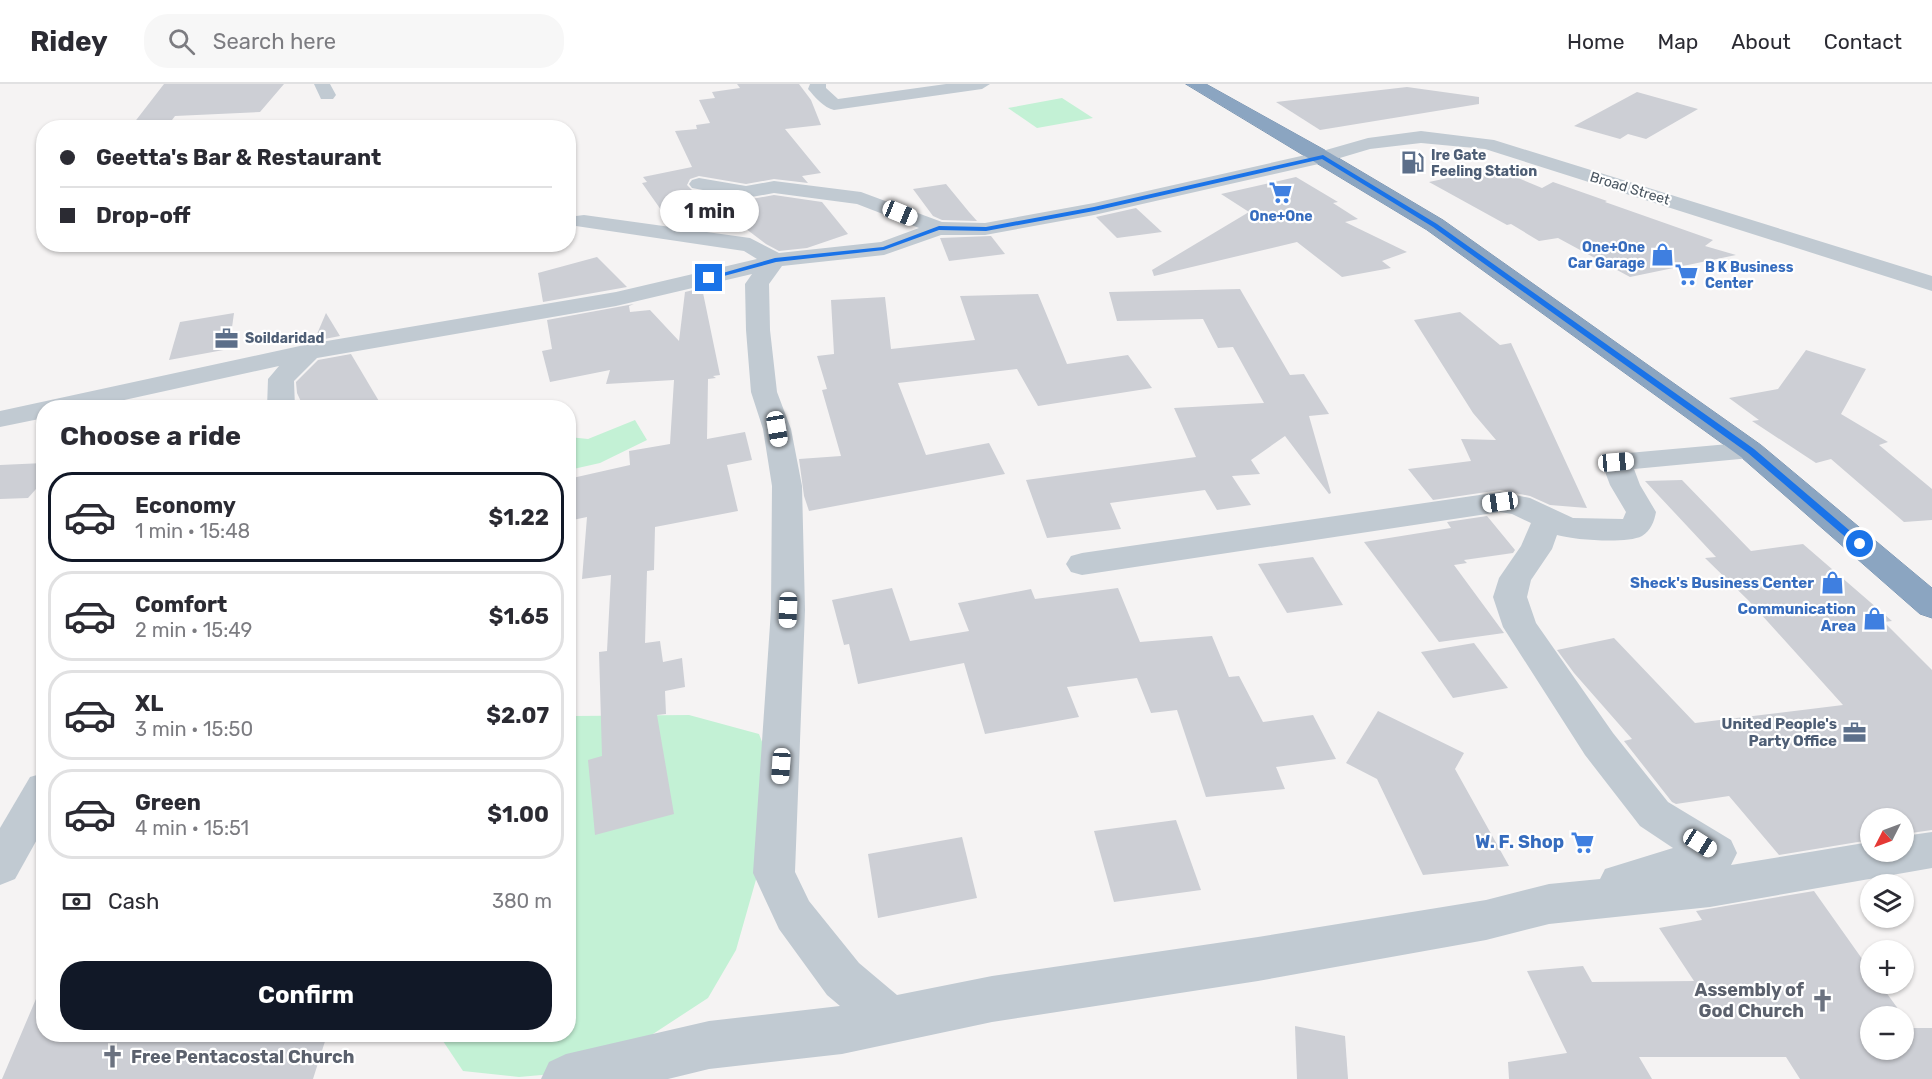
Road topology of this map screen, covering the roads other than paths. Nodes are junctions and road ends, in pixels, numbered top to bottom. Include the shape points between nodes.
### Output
1 (818, 84) edge
2 (982, 84) edge
3 (1194, 84) edge
4 (1323, 157) junction
5 (699, 184) dead end
6 (584, 220) dead end
7 (939, 228) junction
8 (775, 260) junction
9 (1932, 284) edge
10 (309, 352) junction
11 (88, 400) edge
12 (281, 400) edge
13 (36, 412) edge
14 (0, 419) edge
15 (1751, 451) junction
16 (1548, 520) junction
17 (1082, 564) dead end
18 (1932, 606) edge
19 (36, 803) edge
20 (1932, 850) edge
21 (0, 866) edge
22 (1549, 904) junction
23 (709, 1045) junction
24 (566, 1079) edge

1 - 2 street via 817,89 834,105
3 - 4 highway
4 - 7 street, Broad Street via 1051,217 986,229
4 - 9 street, Broad Street via 1368,144 1421,137 1486,144
4 - 15 highway via 1435,225
5 - 7 street via 747,192 774,187 861,198
6 - 8 street via 750,245
7 - 8 street via 884,248
8 - 10 street via 616,299
8 - 23 street via 757,284 764,392 777,429 787,486 788,610 774,873 794,915 843,979 887,1017
10 - 11 street
10 - 12 street via 281,379
13 - 14 street
15 - 16 street via 1616,462 1641,513 1638,523 1630,529 1568,528
15 - 18 highway
16 - 17 street via 1519,505 1500,502
16 - 22 street via 1536,549 1515,578 1510,597 1520,627 1599,744 1654,814 1716,853
19 - 21 street
20 - 22 street via 1710,888
22 - 23 street via 1486,920 992,999 842,1030
23 - 24 street

